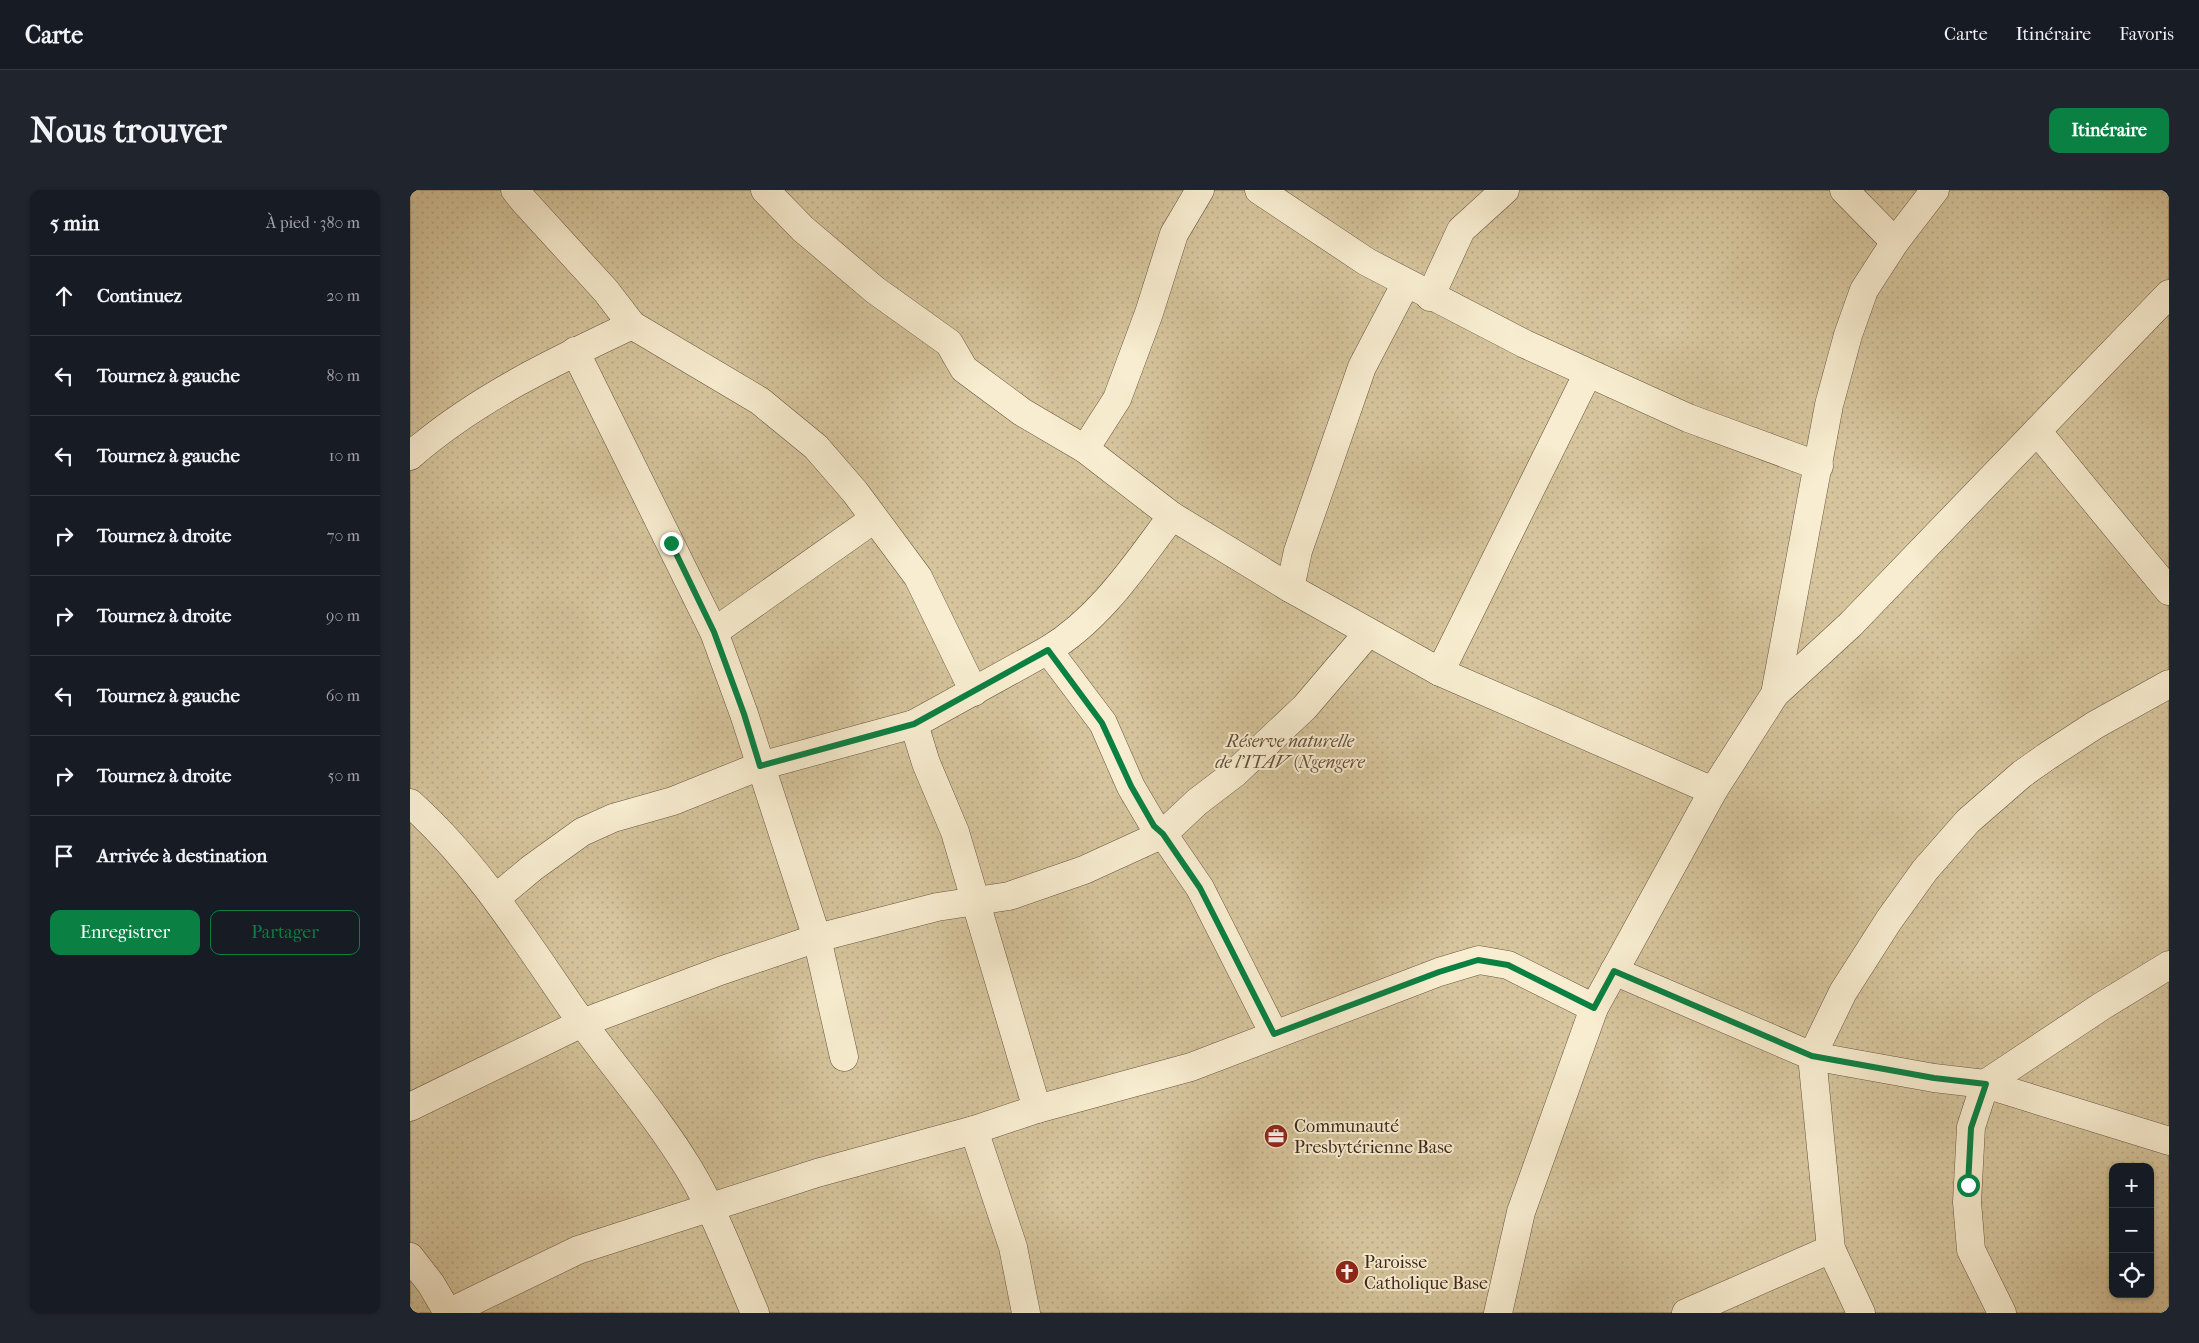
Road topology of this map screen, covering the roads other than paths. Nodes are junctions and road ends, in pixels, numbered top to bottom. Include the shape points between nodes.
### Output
1 (515, 190) edge
2 (766, 190) edge
3 (1200, 190) edge
4 (1259, 190) edge
5 (1505, 190) edge
6 (1844, 190) edge
7 (1935, 190) edge
8 (1895, 242) junction
9 (1406, 283) junction
10 (2169, 294) edge
11 (1430, 297) junction
12 (632, 325) junction
13 (575, 351) junction
14 (1588, 373) junction
15 (2037, 431) junction
16 (416, 441) edge
17 (1085, 449) junction
18 (1819, 466) junction
19 (1172, 516) junction
20 (874, 519) junction
21 (1290, 588) junction
22 (2169, 591) edge
23 (714, 632) junction
24 (1368, 633) junction
25 (1048, 650) junction
26 (1440, 672) junction
27 (2169, 684) edge
28 (974, 692) junction
29 (1775, 694) junction
30 (914, 724) junction
31 (760, 766) junction
32 (1713, 791) junction
33 (410, 804) edge
34 (1163, 834) junction
35 (496, 898) junction
36 (977, 901) junction
37 (817, 938) junction
38 (2169, 965) edge
39 (1614, 971) junction
40 (1594, 1008) junction
41 (582, 1023) junction
42 (1274, 1034) junction
43 (1812, 1056) junction
44 (844, 1057) dead end
45 (1986, 1084) junction
46 (410, 1107) edge
47 (1037, 1109) junction
48 (974, 1130) junction
49 (2169, 1141) edge
50 (710, 1206) junction
51 (1831, 1249) junction
52 (410, 1257) edge
53 (448, 1313) edge
54 (755, 1313) edge
55 (1026, 1313) edge
56 (1498, 1313) edge
57 (1686, 1313) edge
58 (1861, 1313) edge
59 (2002, 1313) edge

1 - 12 street via 606,291
2 - 17 street via 803,229 860,278 949,343 964,369 1022,412
3 - 17 street via 1174,234 1117,399
4 - 9 street via 1366,262
5 - 11 street via 1461,230
6 - 8 street
7 - 8 street
8 - 18 street via 1864,290 1848,335 1829,405
9 - 11 street
9 - 21 street via 1362,367 1298,551
10 - 15 street
11 - 14 street
12 - 13 street
12 - 20 street via 760,401 816,447
13 - 16 street
13 - 23 street
14 - 18 street via 1688,418
14 - 26 street
15 - 22 street
15 - 29 street via 1851,624
17 - 19 street
18 - 29 street
19 - 21 street
19 - 25 street via 1107,601 1062,642
20 - 23 street
20 - 28 street via 918,577
21 - 24 street
23 - 31 street
24 - 26 street
24 - 34 street via 1305,707 1235,773
25 - 28 street
25 - 34 street via 1102,723 1131,786 1154,826
26 - 32 street
27 - 43 street via 2095,725 2046,757 1968,821 1925,870 1889,920 1843,992
28 - 30 street
29 - 32 street
30 - 31 street
30 - 36 street
31 - 35 street via 673,801 614,818 582,832
31 - 37 street
32 - 39 street
33 - 35 street
34 - 36 street via 1084,870 1009,896
34 - 42 street via 1200,888
35 - 41 street
36 - 37 street via 937,907
36 - 47 street
37 - 41 street
37 - 44 street
38 - 45 street
39 - 40 street
39 - 43 street
40 - 42 street via 1508,965 1478,960
40 - 56 street via 1521,1212
41 - 46 street
41 - 50 street via 652,1113
42 - 47 street via 1191,1067
43 - 45 street
43 - 51 street
45 - 49 street
45 - 59 street via 1971,1128 1967,1202 1971,1250
47 - 48 street
48 - 50 street
48 - 55 street via 1013,1247
50 - 53 street via 578,1250
50 - 54 street
51 - 57 street
51 - 58 street
52 - 53 street

